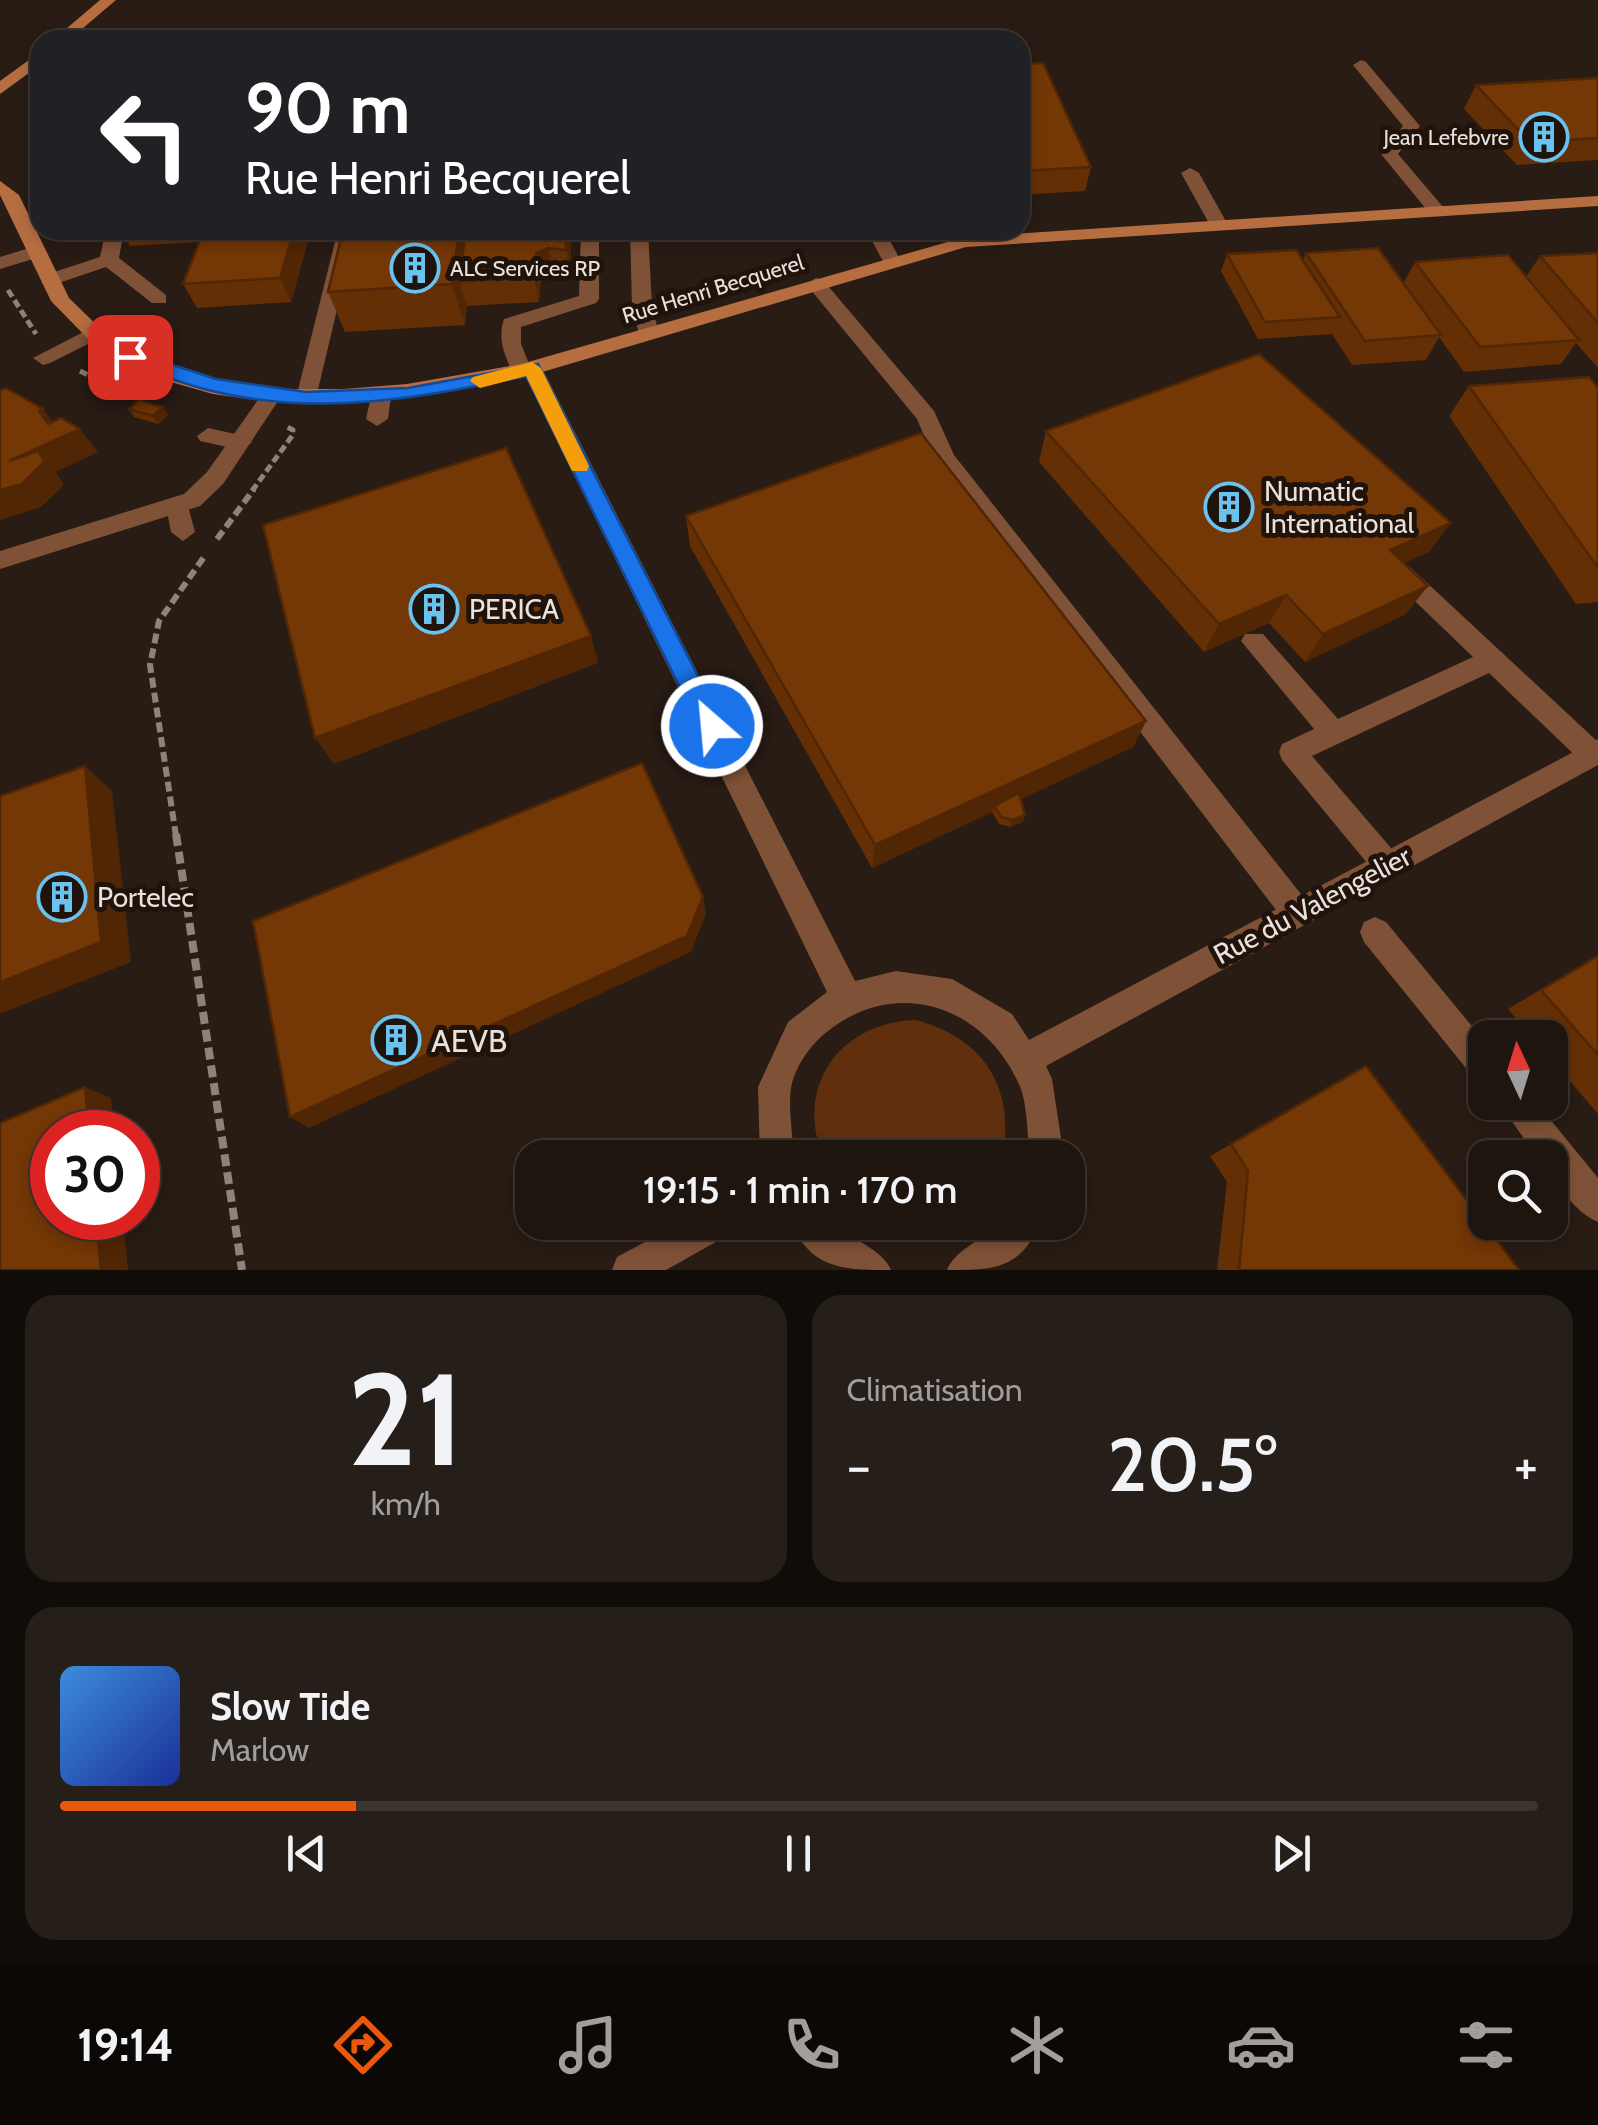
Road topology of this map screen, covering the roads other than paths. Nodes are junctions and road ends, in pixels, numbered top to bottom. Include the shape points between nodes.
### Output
1 (109, 0) edge
2 (72, 30) edge
3 (30, 64) edge
4 (1361, 65) dead end
5 (0, 89) edge
6 (1190, 173) dead end
7 (0, 186) edge
8 (1598, 201) edge
9 (1437, 212) junction
10 (1220, 225) junction
11 (1030, 233) edge
12 (30, 239) edge
13 (31, 240) edge
14 (113, 240) edge
15 (345, 240) edge
16 (590, 240) edge
17 (639, 240) edge
18 (880, 240) edge
19 (951, 240) edge
20 (36, 252) junction
21 (108, 260) junction
22 (892, 261) junction
23 (2, 273) edge
24 (49, 280) junction
25 (816, 284) junction
26 (158, 299) dead end
27 (92, 333) junction
28 (649, 334) junction
29 (49, 355) road end
30 (527, 370) junction
31 (272, 395) junction
32 (381, 396) junction
33 (306, 398) junction
34 (376, 419) dead end
35 (248, 432) junction
36 (208, 436) dead end
37 (177, 506) junction
38 (182, 532) dead end
39 (0, 560) edge
40 (1402, 574) edge
41 (1254, 641) edge
42 (1492, 660) junction
43 (1334, 733) junction
44 (1595, 753) edge
45 (1387, 865) junction
46 (1296, 913) junction
47 (1375, 932) dead end
48 (846, 997) junction
49 (1468, 1046) edge
50 (1026, 1059) junction
51 (1529, 1120) edge
52 (777, 1140) edge
53 (1046, 1140) edge
54 (1598, 1205) edge
55 (685, 1240) edge
56 (825, 1240) edge
57 (1006, 1240) edge
58 (978, 1267) edge
59 (630, 1270) edge
60 (873, 1270) edge

1 - 2 street
3 - 5 street
4 - 9 street via 1412,126 1388,154
6 - 10 street
7 - 12 street, Rue Henri Becquerel
8 - 9 street, Rue Henri Becquerel
9 - 10 street, Rue Henri Becquerel
10 - 11 street, Rue Henri Becquerel
13 - 20 street, Rue Henri Becquerel
14 - 21 street
15 - 33 street
16 - 30 street via 589,300 511,323 511,344
17 - 28 street
18 - 22 street
19 - 22 street, Rue Henri Becquerel
20 - 23 street
20 - 24 street, Rue Henri Becquerel
21 - 24 street
21 - 26 street
22 - 25 street, Rue Henri Becquerel
24 - 27 street, Rue Henri Becquerel via 70,314
25 - 28 street, Rue Henri Becquerel
25 - 46 street via 926,416 944,458
27 - 29 street
27 - 31 street, Rue Henri Becquerel via 172,374
28 - 30 street, Rue Henri Becquerel
30 - 32 street, Rue Henri Becquerel
30 - 48 street
31 - 33 street, Rue Henri Becquerel
31 - 35 street
32 - 33 street, Rue Henri Becquerel
32 - 34 street
35 - 36 street
35 - 37 street via 202,493
37 - 38 street
37 - 39 street
40 - 42 street
41 - 43 street
42 - 43 street
42 - 44 street
43 - 45 street via 1292,752
44 - 45 street, Rue du Valengelier
45 - 46 street, Rue du Valengelier
46 - 50 street, Rue du Valengelier
47 - 49 street
48 - 50 street via 904,983 944,990 982,1010
48 - 52 street via 807,1028 788,1056 774,1109
50 - 53 street via 1042,1096
51 - 54 street
55 - 59 street
56 - 60 street
57 - 58 street

